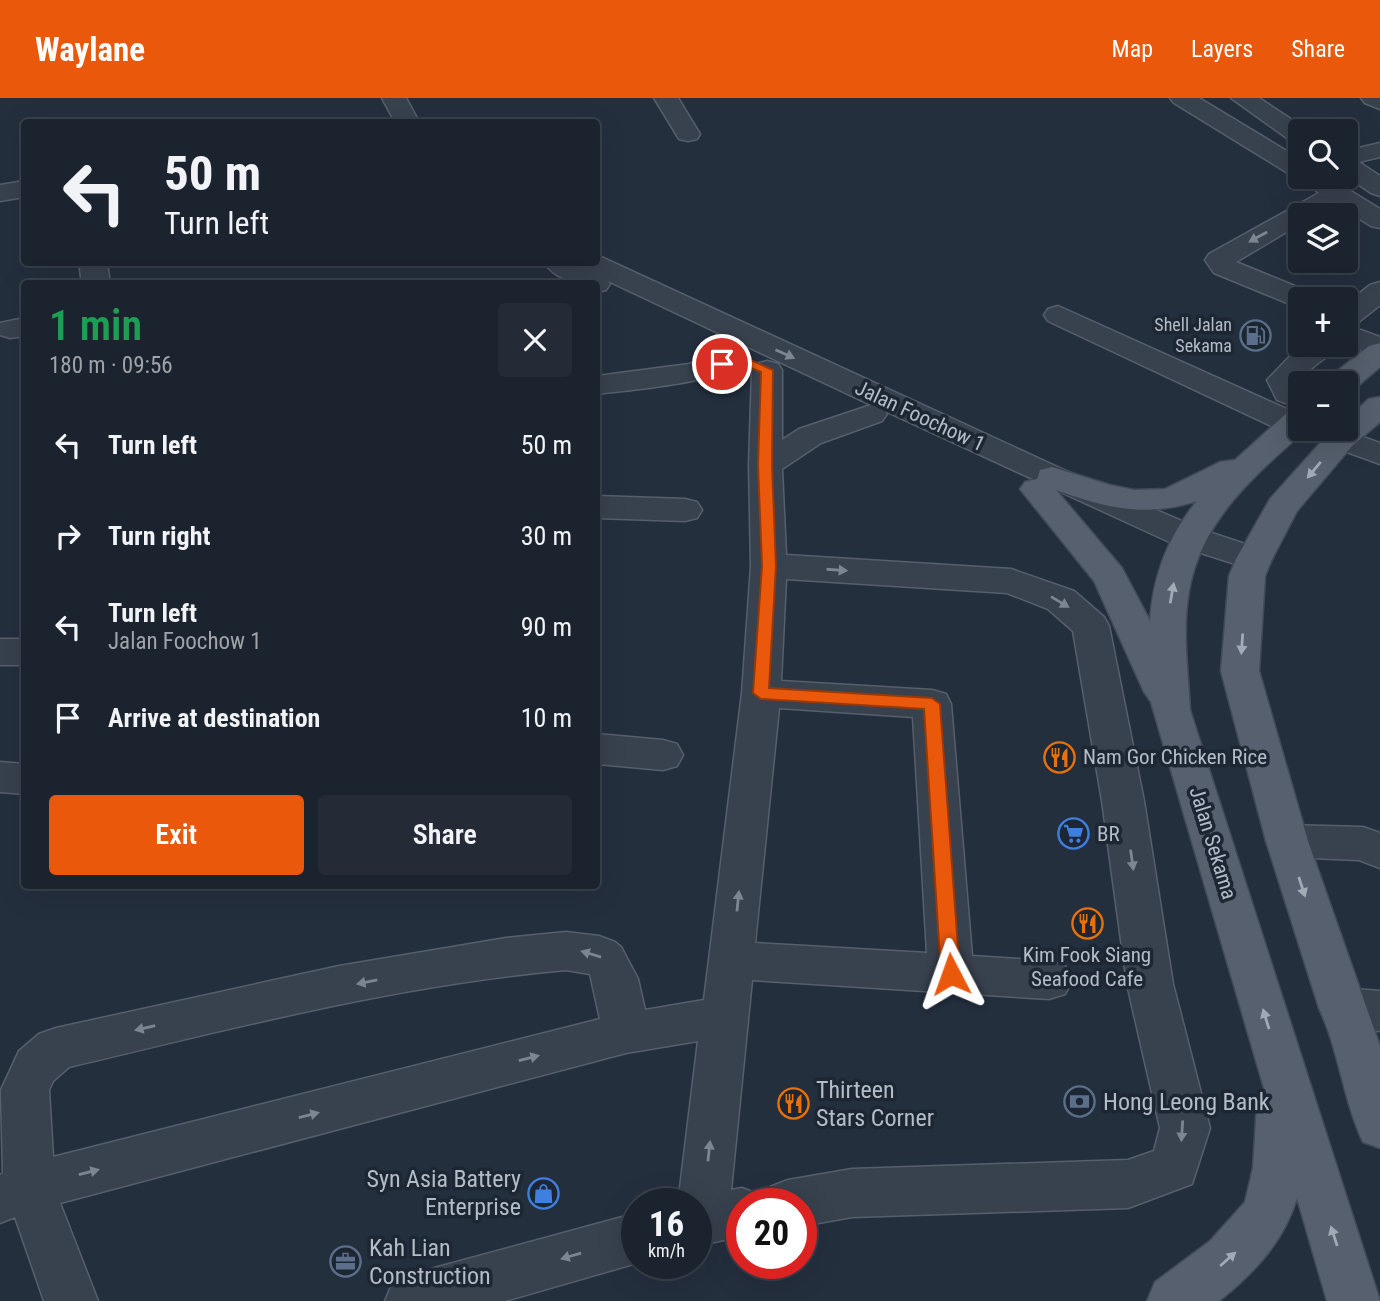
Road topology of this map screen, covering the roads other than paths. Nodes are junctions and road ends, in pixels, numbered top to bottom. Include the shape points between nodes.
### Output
1 (378, 98) edge
2 (394, 98) edge
3 (666, 98) edge
4 (1182, 98) edge
5 (1373, 98) edge
6 (1247, 101) edge
7 (1380, 102) edge
8 (1206, 113) junction
9 (388, 119) edge
10 (405, 119) edge
11 (1288, 128) edge
12 (688, 134) dead end
13 (1380, 150) edge
14 (1358, 155) edge
15 (1288, 163) edge
16 (1358, 173) edge
17 (1380, 188) edge
18 (1320, 189) edge
19 (21, 190) edge
20 (0, 193) edge
21 (1331, 203) edge
22 (1369, 216) edge
23 (1288, 226) edge
24 (1380, 243) edge
25 (564, 266) edge
26 (598, 266) edge
27 (590, 280) edge
28 (600, 286) edge
29 (1380, 291) edge
30 (1288, 293) edge
31 (1358, 308) edge
32 (1058, 315) dead end
33 (1358, 322) edge
34 (1380, 331) edge
35 (1358, 339) edge
36 (1380, 350) edge
37 (735, 357) junction
38 (1308, 357) edge
39 (767, 370) junction
40 (1292, 371) edge
41 (1356, 371) edge
42 (1288, 375) edge
43 (600, 385) edge
44 (1288, 393) edge
45 (1380, 406) edge
46 (1288, 410) edge
47 (870, 414) junction
48 (1288, 425) edge
49 (1358, 425) edge
50 (1339, 441) edge
51 (1346, 441) edge
52 (1380, 454) edge
53 (1259, 455) junction
54 (765, 465) junction
55 (1045, 483) junction
56 (600, 507) edge
57 (685, 510) dead end
58 (1185, 546) junction
59 (769, 566) junction
60 (1251, 567) junction
61 (0, 652) edge
62 (21, 652) edge
63 (761, 693) junction
64 (1171, 710) junction
65 (600, 750) edge
66 (663, 755) dead end
67 (0, 777) edge
68 (21, 779) edge
69 (1287, 841) junction
70 (1380, 851) edge
71 (732, 960) junction
72 (951, 974) junction
73 (1049, 980) dead end
74 (1358, 1015) edge
75 (724, 1017) junction
76 (626, 1033) junction
77 (1281, 1071) junction
78 (1380, 1074) edge
79 (1380, 1126) edge
80 (14, 1193) edge
81 (817, 1199) edge
82 (713, 1217) edge
83 (621, 1242) edge
84 (71, 1301) edge
85 (412, 1301) edge
86 (1174, 1301) edge
87 (1354, 1301) edge

1 - 9 street
2 - 10 street
3 - 12 street
4 - 8 street
5 - 7 street
6 - 8 street
6 - 11 street
8 - 15 street
13 - 14 street
16 - 17 street
18 - 21 street
19 - 20 street
22 - 24 street
23 -> 30 street via 1219,260 1224,267
25 - 27 street, Jalan Foochow 1
26 -> 55 street, Jalan Foochow 1
28 - 37 street, Jalan Foochow 1
29 - 31 street
32 - 46 street
33 - 34 street
35 - 36 street
36 - 41 main road
37 - 39 street, Jalan Foochow 1
37 - 43 street via 694,372
38 - 40 street
39 - 47 street, Jalan Foochow 1
39 - 54 street
42 - 44 street via 1283,380
45 - 49 main road
47 - 54 street via 810,436
47 - 55 street, Jalan Foochow 1
48 - 53 main road, Jalan Sekama
50 -> 60 main road via 1282,507
51 - 52 street
53 - 55 main road via 1182,495 1146,500
53 - 58 main road, Jalan Sekama via 1216,496
54 - 59 street
55 - 58 street, Jalan Foochow 1
55 - 64 main road via 1109,576
56 - 57 street
58 - 60 street, Jalan Foochow 1
64 -> 58 main road, Jalan Sekama via 1171,589
59 - 63 street
59 -> 81 street via 1011,581 1061,600 1091,626 1150,984 1185,1128 1174,1167 1128,1184 852,1193
60 -> 69 main road via 1240,671
61 - 62 street
71 -> 63 street
63 - 72 street via 932,704
77 -> 64 main road, Jalan Sekama
65 - 66 street
67 - 68 street
69 - 70 street via 1363,844
69 -> 74 main road
71 - 72 street
71 - 75 street
72 - 73 street
74 - 78 main road
74 - 79 main road
75 - 76 street
82 -> 75 street
80 -> 76 street
76 -> 80 street via 611,964 597,953 573,950 499,957 227,1009 56,1049 36,1066 25,1090
86 -> 77 main road via 1242,1247 1269,1209 1279,1164
87 -> 77 main road, Jalan Sekama
80 - 84 street
83 -> 85 street

